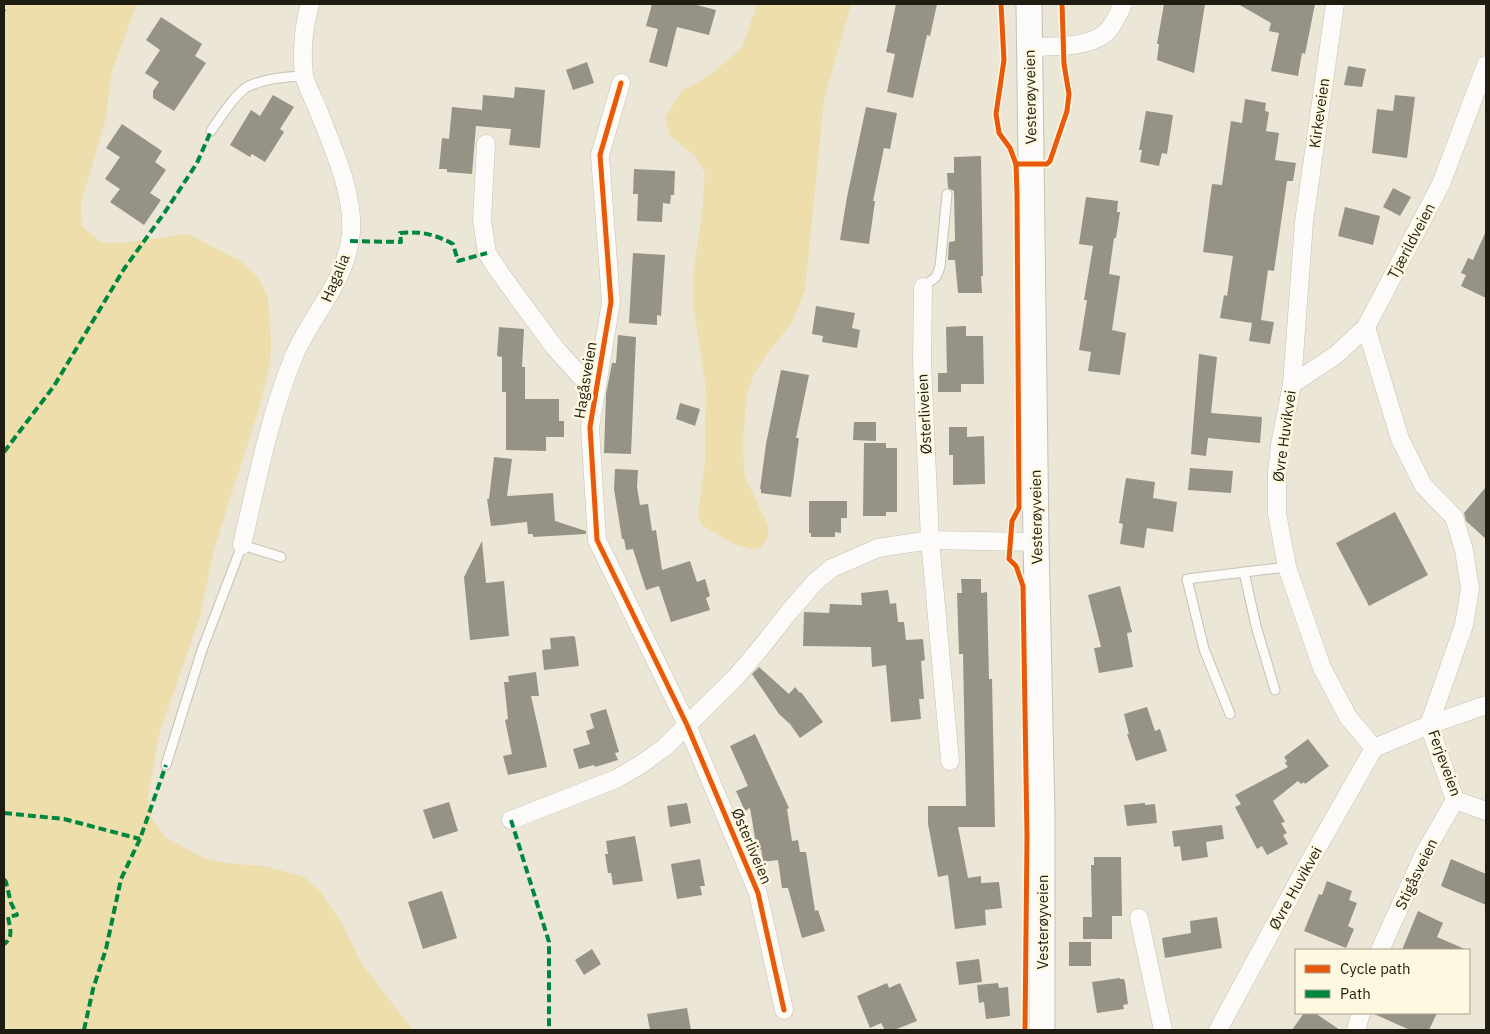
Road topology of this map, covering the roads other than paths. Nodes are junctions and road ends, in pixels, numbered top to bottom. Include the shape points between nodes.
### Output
1 (310, 4) edge
2 (1029, 4) edge
3 (1123, 4) edge
4 (1335, 4) edge
5 (1029, 47) junction
6 (1486, 65) edge
7 (304, 76) junction
8 (621, 83) dead end
9 (211, 131) dead end
10 (486, 144) dead end
11 (947, 194) dead end
12 (1304, 222) joint
13 (923, 287) joint
14 (1366, 327) junction
15 (1292, 384) junction
16 (596, 393) junction
17 (930, 540) junction
18 (1036, 542) junction
19 (242, 545) junction
20 (281, 557) dead end
21 (1287, 567) junction
22 (1244, 572) junction
23 (1275, 690) dead end
24 (1486, 706) edge
25 (1230, 714) dead end
26 (687, 725) junction
27 (1429, 725) junction
28 (1374, 748) junction
29 (950, 761) dead end
30 (166, 765) dead end
31 (1455, 800) junction
32 (1486, 811) edge
33 (512, 820) dead end
34 (1139, 918) dead end
35 (1380, 949) edge
36 (784, 1010) dead end
37 (1361, 1014) edge
38 (1042, 1030) edge
39 (1164, 1030) edge
40 (1218, 1030) edge
41 (1356, 1030) edge

1 - 7 street, Hagalia
2 - 5 main road, Vesterøyveien
3 - 5 street via 1114,22 1100,38
4 - 12 street, Kirkeveien
5 - 18 main road, Vesterøyveien
6 - 14 street, Tjærildveien via 1441,184
7 - 9 lane via 274,78 248,86 228,106
7 - 19 street, Hagalia via 343,179 350,241 333,290 296,353 282,387
8 - 16 street, Hagåsveien via 600,155 611,302
10 - 16 street via 482,220 487,253 555,348
11 - 13 lane via 940,266 936,277
12 - 15 street, Øvre Huvikvei
13 - 17 street, Østerliveien via 922,362
14 - 15 street, Tjærildveien via 1336,354
14 - 27 street via 1400,439 1423,485 1454,517 1464,550 1470,589 1464,625
15 - 21 street, Øvre Huvikvei via 1276,473 1276,514
16 - 26 street, Hagåsveien via 590,427 597,540
17 - 18 street
17 - 26 street via 878,548 832,568 815,582 736,677
17 - 29 street, Østerliveien
18 - 38 main road, Vesterøyveien via 1042,815
19 - 20 lane
19 - 30 lane via 202,650
21 - 22 lane
21 - 28 street, Øvre Huvikvei via 1322,668 1348,717
22 - 23 lane
22 - 25 lane via 1187,579 1204,649
24 - 27 street, Ferjeveien
26 - 33 street via 665,747 616,779
26 - 36 street, Østerliveien via 758,893
27 - 28 street
27 - 31 street, Ferjeveien
28 - 40 street, Øvre Huvikvei
31 - 32 street, Ferjeveien
31 - 35 street, Stigåsveien via 1424,854
34 - 39 street
37 - 41 street

